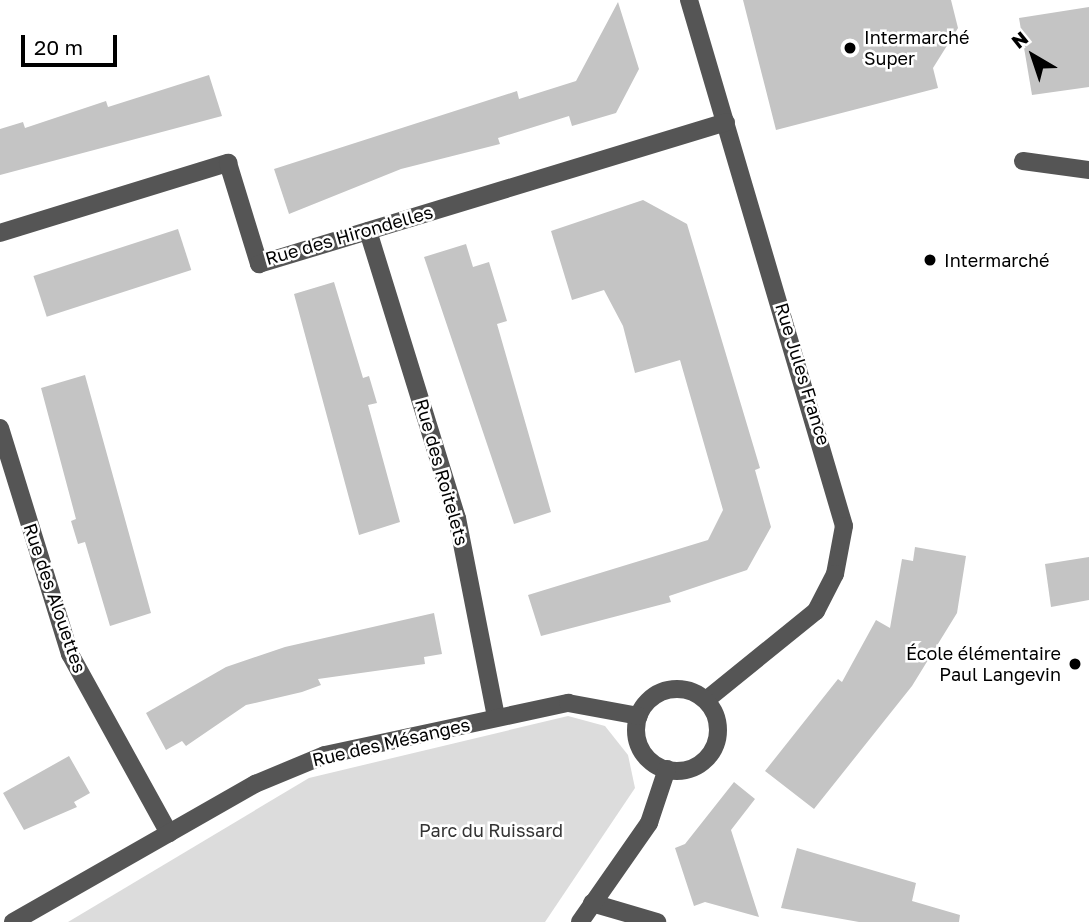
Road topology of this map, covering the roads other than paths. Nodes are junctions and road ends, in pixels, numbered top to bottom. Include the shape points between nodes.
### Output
1 (689, 0) edge
2 (726, 122) junction
3 (1023, 161) dead end
4 (1089, 170) edge
5 (368, 231) junction
6 (0, 233) edge
7 (0, 428) edge
8 (706, 700) junction
9 (639, 716) junction
10 (496, 718) junction
11 (667, 769) junction
12 (169, 833) junction
13 (592, 904) junction
14 (13, 922) edge
15 (580, 922) edge
16 (657, 922) edge

1 - 2 street, Rue Jules France
2 - 5 street, Rue des Hirondelles
2 - 8 street, Rue Jules France via 844,526 835,575 816,611
3 - 4 street
5 - 6 street, Rue des Hirondelles via 259,264 228,163
5 - 10 street, Rue des Roitelets via 460,528
7 - 12 street, Rue des Alouettes via 70,654
8 - 9 street via 671,689 649,700
8 - 11 street via 718,729 711,752 692,768
9 - 10 street, Rue des Mésanges via 584,703
9 - 11 street via 642,752
10 - 12 street, Rue des Mésanges via 325,755
11 - 13 street via 649,823
12 - 14 street, Rue des Mésanges
13 - 15 street
13 - 16 street

